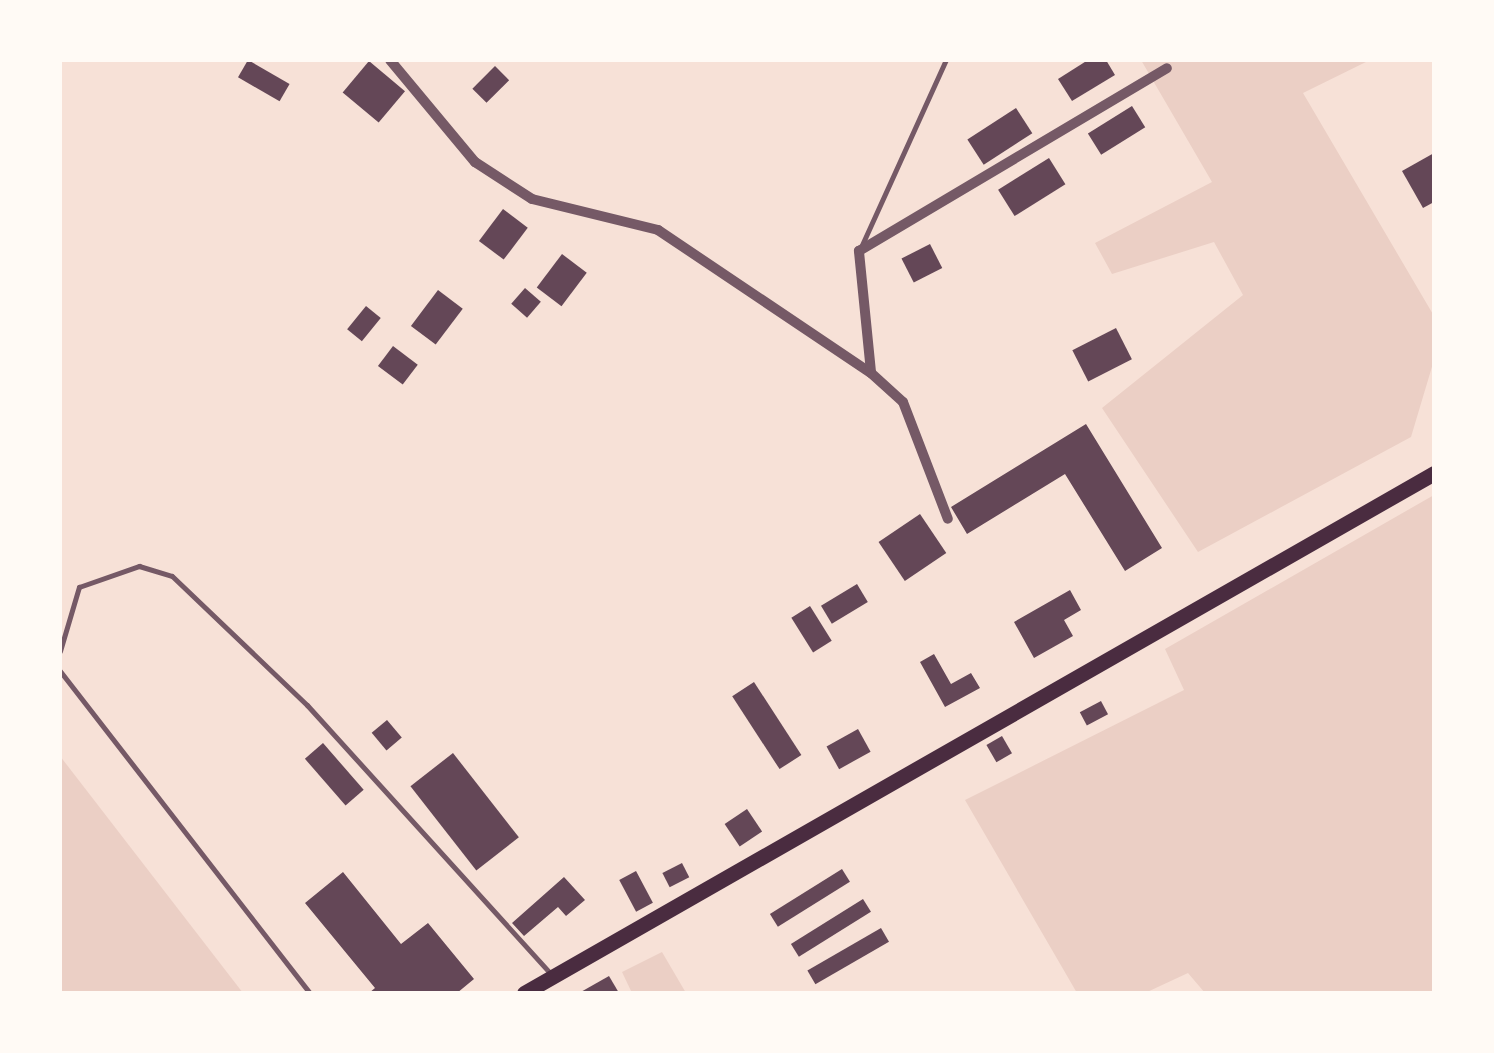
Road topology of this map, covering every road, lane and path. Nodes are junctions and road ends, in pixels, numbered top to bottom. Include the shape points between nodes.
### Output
1 (390, 60) edge
2 (946, 60) edge
3 (1167, 68) dead end
4 (859, 251) junction
5 (871, 373) junction
6 (1434, 473) edge
7 (948, 519) dead end
8 (60, 651) edge
9 (60, 671) edge
10 (553, 976) junction
11 (310, 993) edge
12 (524, 993) edge

1 - 5 street via 475,162 532,199 658,230
2 - 4 lane
3 - 4 street
4 - 5 street
5 - 7 street via 903,402
6 - 10 main road
8 - 10 lane via 80,587 139,566 172,576 307,705
9 - 11 lane
10 - 12 main road

